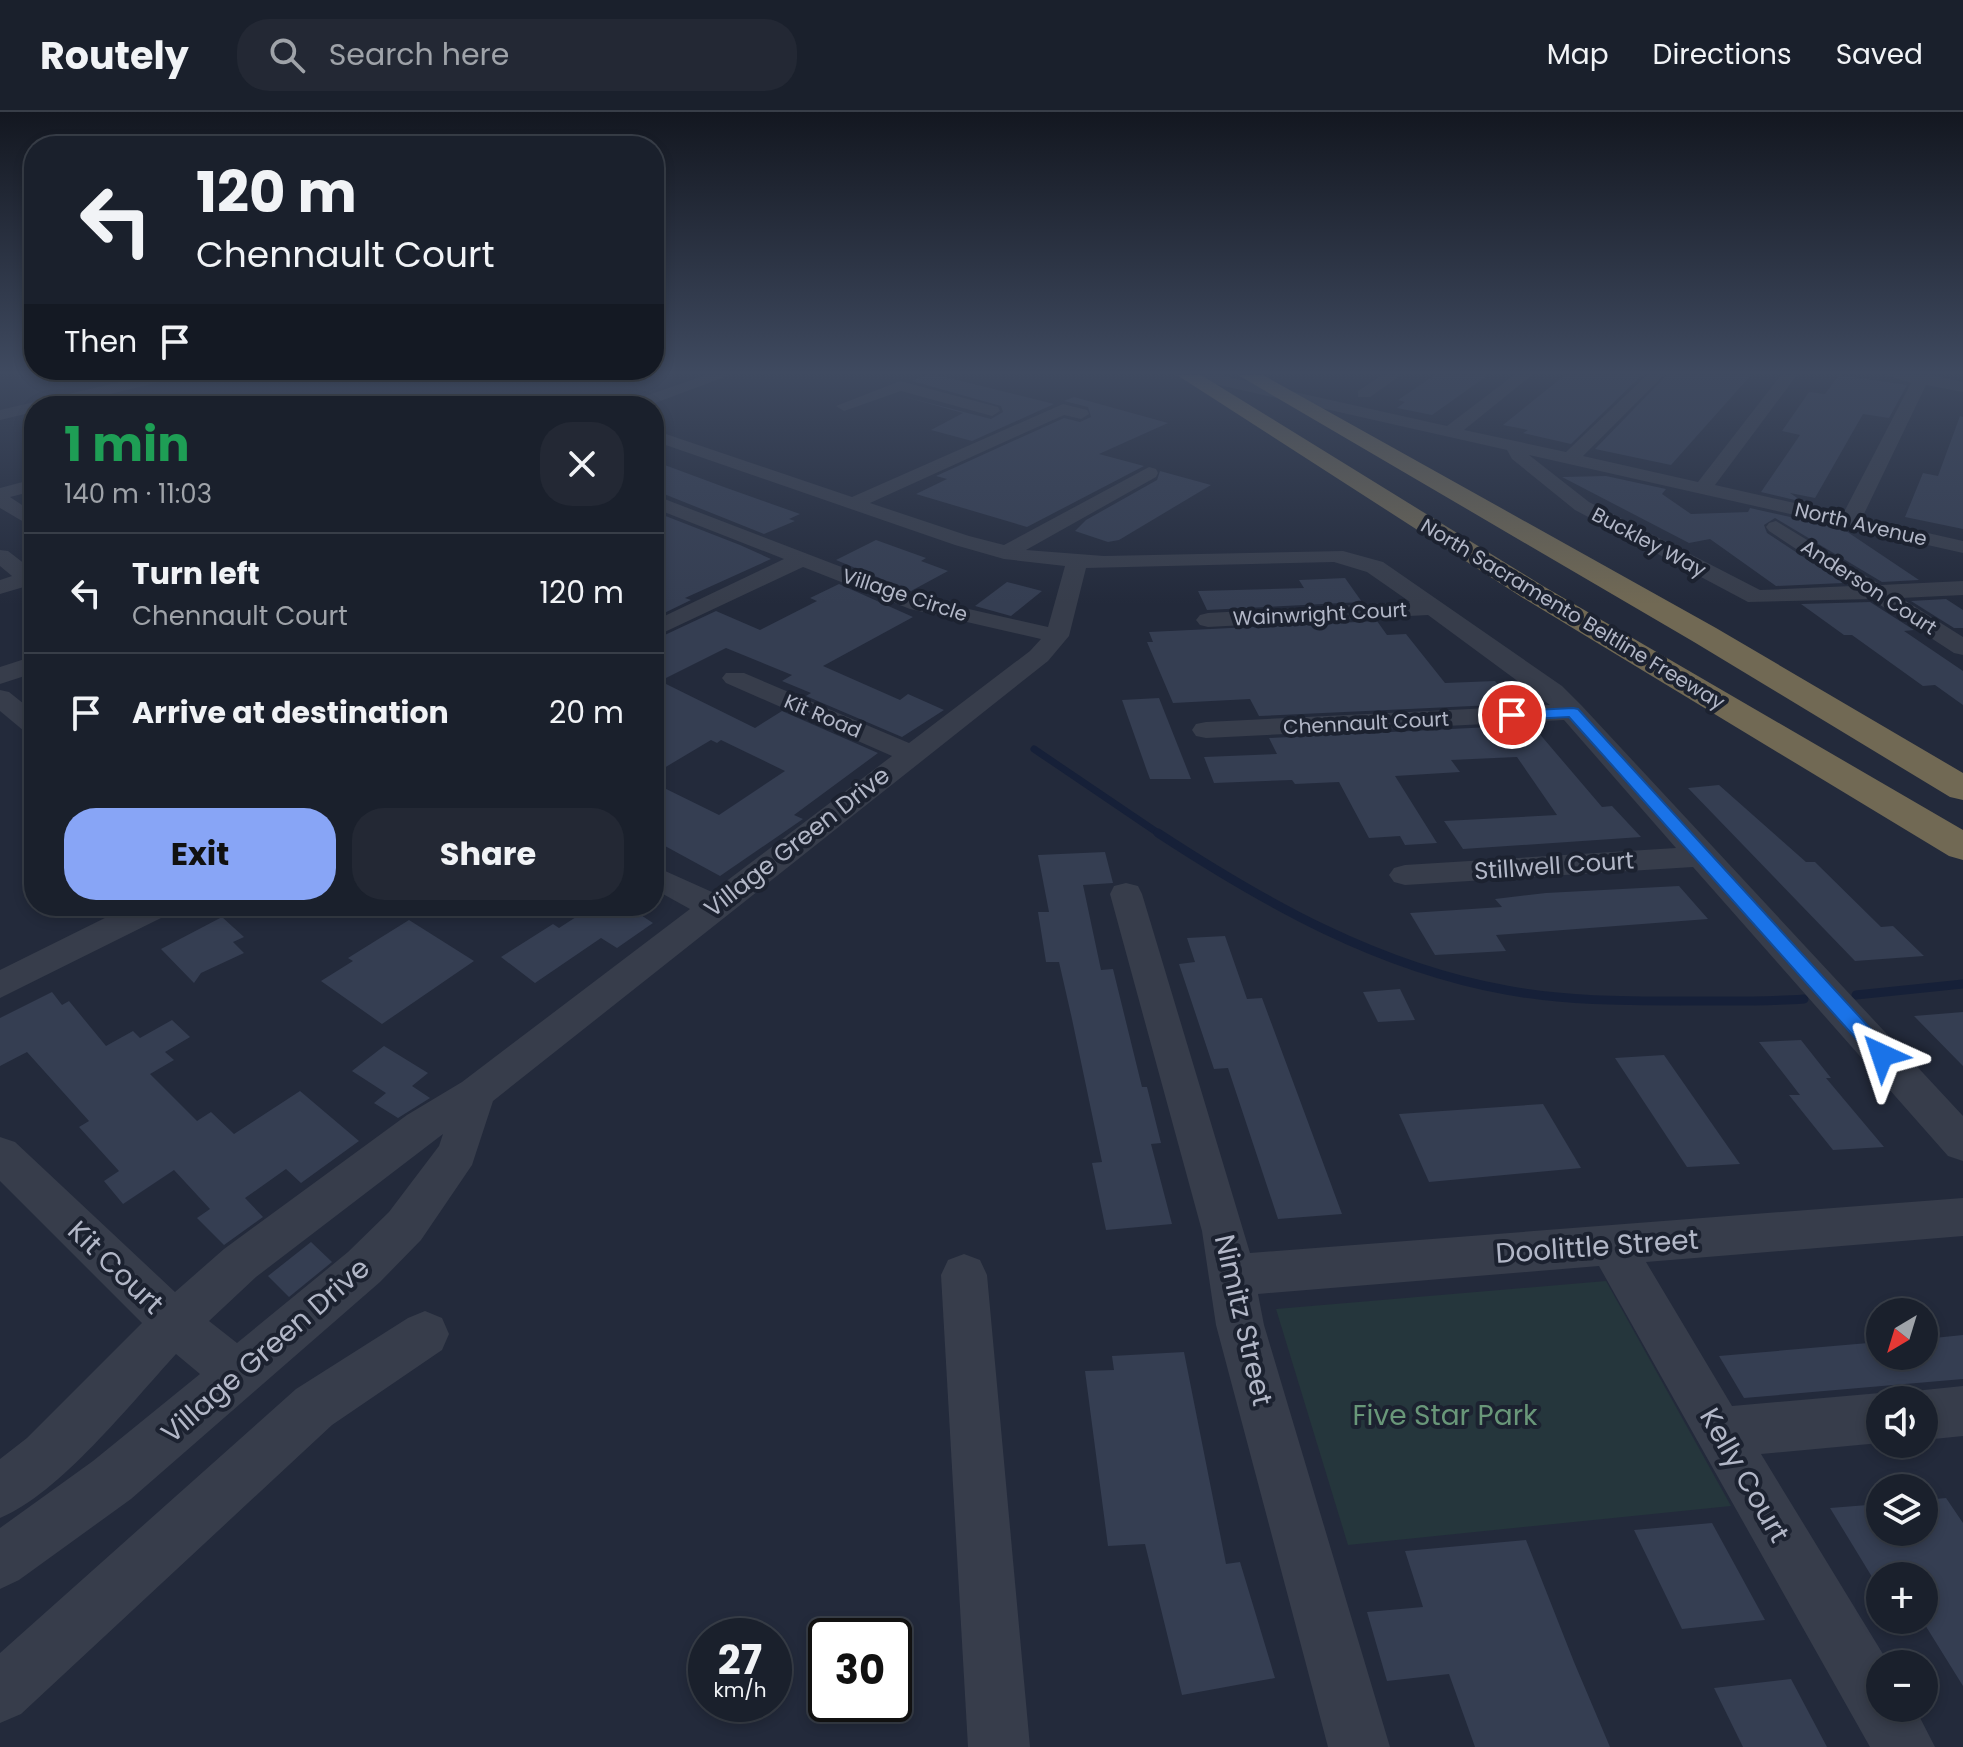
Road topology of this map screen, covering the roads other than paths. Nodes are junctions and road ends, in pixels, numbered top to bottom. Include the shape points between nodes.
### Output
1 (702, 451) edge
2 (969, 451) edge
3 (1309, 451) edge
4 (1382, 451) edge
5 (1517, 451) edge
6 (1544, 451) edge
7 (1578, 451) edge
8 (1731, 451) edge
9 (1885, 451) edge
10 (1572, 457) junction
11 (1149, 473) dead end
12 (1703, 488) junction
13 (24, 490) edge
14 (2, 501) edge
15 (854, 503) junction
16 (664, 505) edge
17 (24, 515) edge
18 (1850, 521) junction
19 (1776, 527) dead end
20 (1963, 547) edge
21 (1004, 553) junction
22 (0, 556) edge
23 (801, 559) junction
24 (1077, 562) junction
25 (24, 574) edge
26 (24, 580) edge
27 (0, 587) edge
28 (1963, 588) edge
29 (1879, 592) junction
30 (24, 602) edge
31 (1433, 608) junction
32 (0, 610) edge
33 (1208, 620) dead end
34 (664, 625) edge
35 (1705, 635) junction
36 (1057, 636) junction
37 (1963, 648) edge
38 (24, 668) edge
39 (0, 676) edge
40 (735, 678) dead end
41 (0, 698) edge
42 (1573, 712) junction
43 (24, 717) edge
44 (1206, 730) dead end
45 (912, 754) junction
46 (1963, 764) edge
47 (1963, 789) edge
48 (1946, 837) edge
49 (1703, 856) junction
50 (1963, 863) edge
51 (1405, 875) dead end
52 (664, 881) edge
53 (1126, 894) dead end
54 (713, 907) junction
55 (137, 916) edge
56 (0, 985) edge
57 (476, 1093) junction
58 (1963, 1144) edge
59 (0, 1154) edge
60 (1963, 1217) edge
61 (1611, 1245) junction
62 (964, 1275) dead end
63 (1232, 1275) junction
64 (174, 1323) junction
65 (425, 1334) dead end
66 (238, 1374) junction
67 (1963, 1411) edge
68 (1938, 1414) edge
69 (1866, 1419) edge
70 (1720, 1432) junction
71 (0, 1492) edge
72 (0, 1561) edge
73 (1866, 1683) edge
74 (0, 1693) edge
75 (1889, 1722) edge
76 (999, 1747) edge
77 (1359, 1747) edge
78 (1904, 1747) edge

1 - 15 street
2 - 15 street
3 - 48 highway, North Sacramento Beltline Freeway via 1533,592
4 - 35 highway, North Sacramento Beltline Freeway
5 - 29 street, Buckley Way via 1582,506 1756,597
6 - 10 street, North Avenue
7 - 10 street
8 - 12 street
9 - 18 street
10 - 12 street, North Avenue
11 - 21 street
12 - 18 street, North Avenue
13 - 14 street
14 - 17 street
15 - 21 street
16 - 23 street, Village Circle
18 - 20 street, North Avenue
19 - 29 street, Anderson Court
21 - 24 street
22 - 25 street
23 - 34 street
23 - 36 street, Village Circle via 937,610
24 - 31 street via 1353,559 1375,567
24 - 36 street
26 - 27 street
28 - 29 street
29 - 37 street, Anderson Court
30 - 32 street
31 - 33 street, Wainwright Court
31 - 42 street via 1553,692
35 - 46 highway
35 - 47 highway, North Sacramento Beltline Freeway
36 - 45 street, Village Green Drive via 1039,656
38 - 39 street
40 - 45 street, Kit Road
41 - 43 street
42 - 44 street, Chennault Court
42 - 49 street
45 - 54 street, Village Green Drive
48 - 50 highway, North Sacramento Beltline Freeway
49 - 51 street, Stillwell Court
49 - 58 street
52 - 54 street
53 - 63 street, Nimitz Street via 1224,1231
54 - 57 street, Village Green Drive
55 - 56 street
57 - 64 street, Village Green Drive via 421,1127 252,1254
57 - 66 street, Village Green Drive via 457,1153 405,1226
59 - 64 street, Kit Court
60 - 61 street, Doolittle Street
61 - 63 street, Doolittle Street
61 - 70 street, Kelly Court
62 - 76 street
63 - 77 street, Nimitz Street via 1240,1325
64 - 66 street, Kit Court
64 - 71 street, Village Green Drive via 45,1456
65 - 74 street via 314,1407
66 - 72 street, Village Green Drive via 112,1480
67 - 68 street
69 - 70 street
70 - 73 street, Kelly Court
75 - 78 street, Kelly Court

